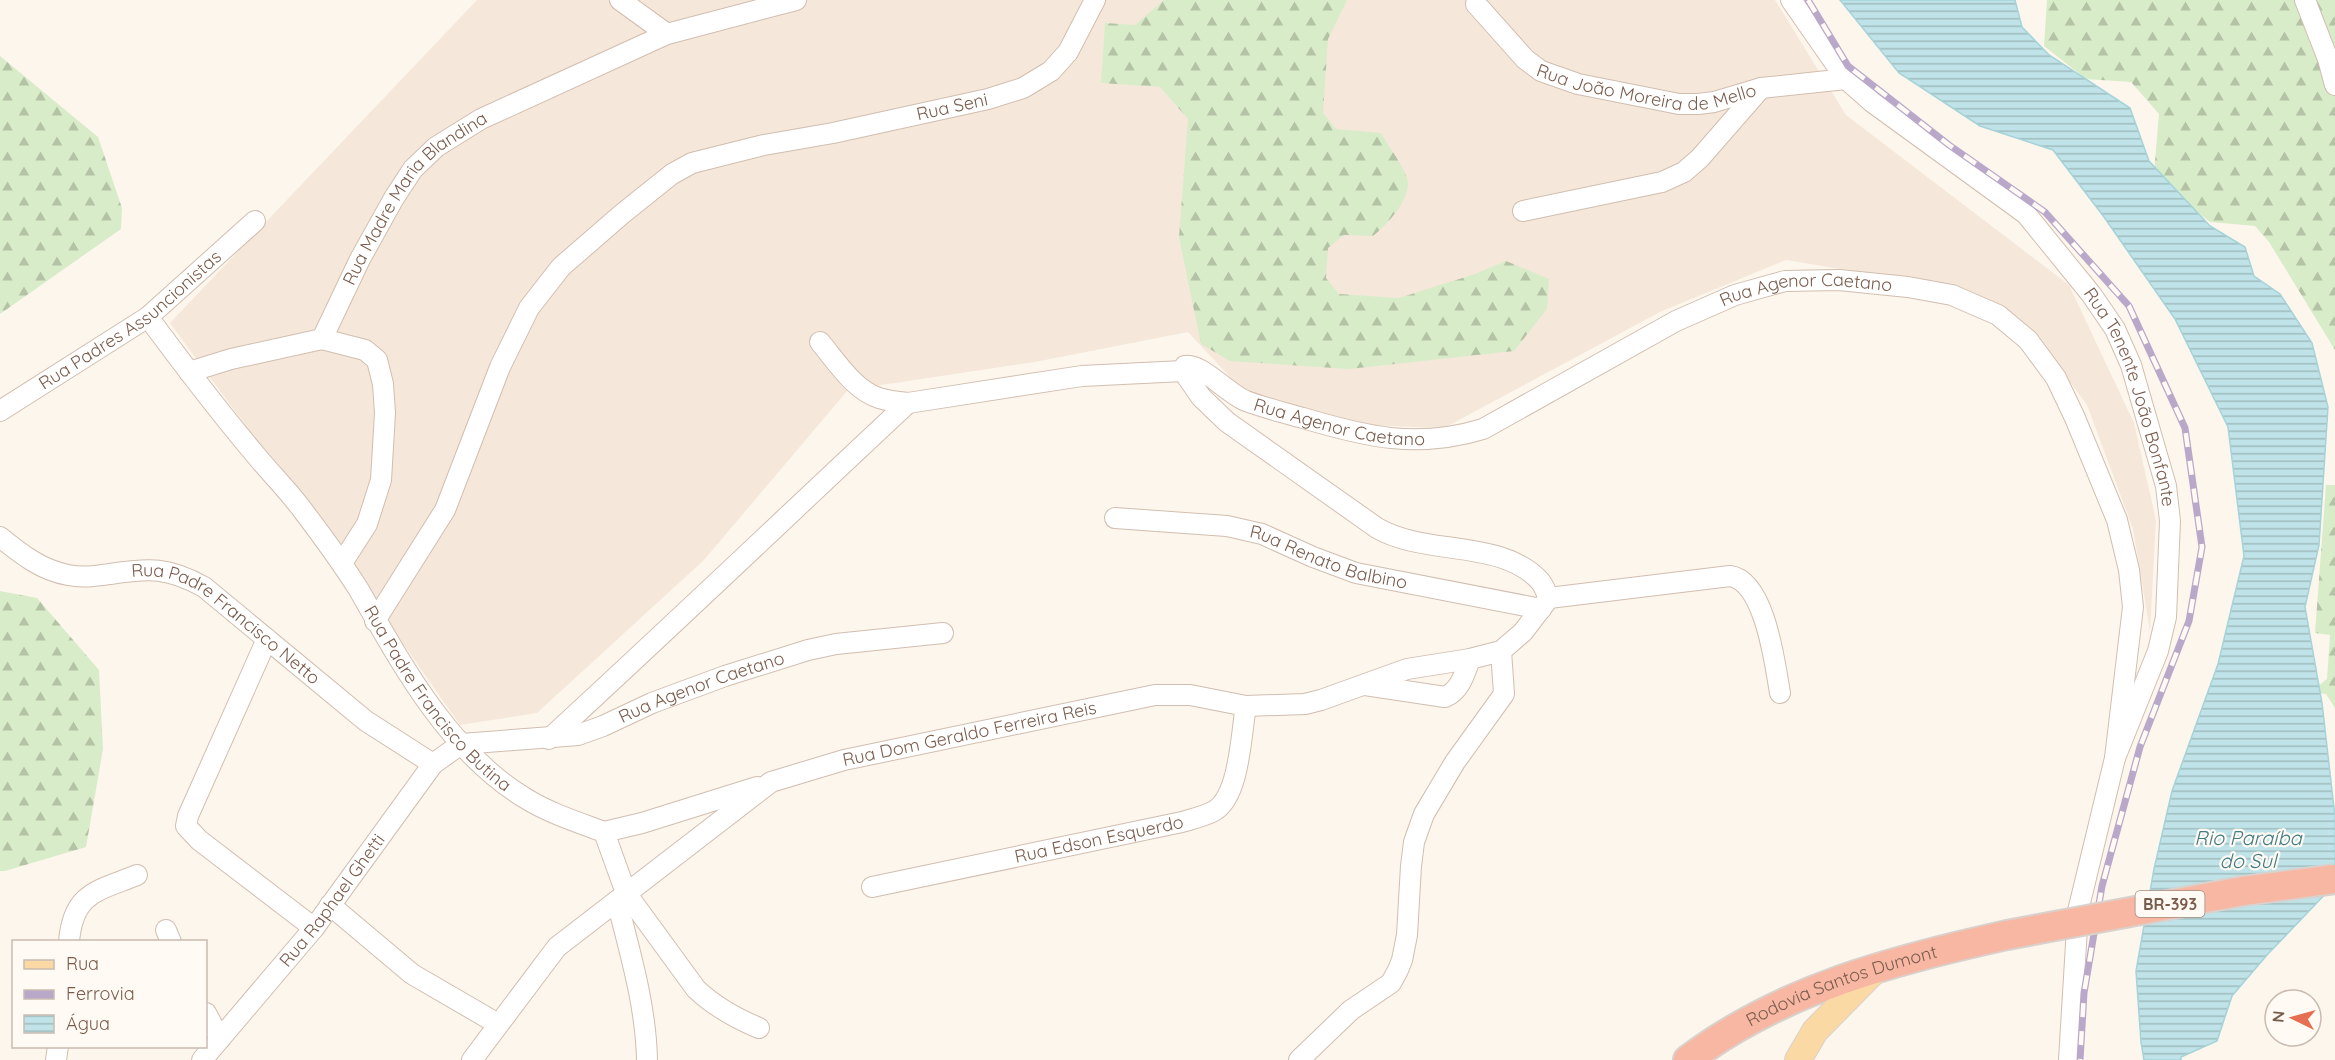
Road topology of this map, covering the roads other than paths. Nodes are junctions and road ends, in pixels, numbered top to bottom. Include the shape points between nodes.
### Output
1 (620, 0) edge
2 (796, 0) edge
3 (1095, 0) edge
4 (1791, 0) edge
5 (2305, 0) edge
6 (1476, 4) dead end
7 (667, 34) junction
8 (1846, 80) junction
9 (2335, 85) edge
10 (1761, 88) junction
11 (1523, 211) dead end
12 (255, 221) dead end
13 (148, 317) junction
14 (322, 339) junction
15 (820, 342) dead end
16 (1184, 371) junction
17 (189, 372) junction
18 (908, 403) junction
19 (0, 411) edge
20 (1115, 518) dead end
21 (0, 537) edge
22 (342, 564) junction
23 (1545, 604) junction
24 (375, 621) junction
25 (943, 633) dead end
26 (267, 639) junction
27 (1501, 651) junction
28 (1470, 659) junction
29 (1363, 684) junction
30 (1780, 693) dead end
31 (1246, 706) junction
32 (549, 739) junction
33 (462, 744) junction
34 (2115, 758) junction
35 (433, 764) junction
36 (771, 782) junction
37 (604, 832) junction
38 (138, 875) dead end
39 (2335, 879) edge
40 (872, 887) dead end
41 (621, 897) junction
42 (330, 905) junction
43 (314, 928) junction
44 (69, 940) edge
45 (1879, 966) junction
46 (207, 1015) edge
47 (498, 1024) junction
48 (759, 1028) dead end
49 (219, 1039) junction
50 (202, 1060) edge
51 (472, 1060) edge
52 (647, 1060) edge
53 (1299, 1060) edge
54 (1688, 1060) edge
55 (1798, 1060) edge
56 (2068, 1060) edge

1 - 7 street
2 - 7 street, Rua Madre Maria Blandina
3 - 24 street, Rua Seni via 1068,52 1051,71 1023,88 692,163 622,214 561,267 529,308 500,368 445,510
4 - 8 street, Rua Tenente João Bonfante
5 - 9 street
6 - 10 street, Rua João Moreira de Mello via 1525,59 1559,79 1679,104 1714,102
7 - 14 street, Rua Madre Maria Blandina via 481,120 436,147 394,198
8 - 10 street, Rua João Moreira de Mello
8 - 34 street, Rua Tenente João Bonfante via 2026,214 2091,294 2115,329 2131,366 2166,486 2170,556 2166,617 2158,651
10 - 11 street via 1684,172 1662,182
12 - 13 street, Rua Padres Assuncionistas
13 - 17 street, Rua Padre Francisco Butina
13 - 19 street, Rua Padres Assuncionistas
14 - 17 street
14 - 22 street via 364,350 376,360 383,384 381,480 367,524
15 - 18 street, Rua Agenor Caetano via 865,391 879,399
16 - 18 street, Rua Agenor Caetano via 1082,376
16 - 23 street, Rua Agenor Caetano via 1220,416 1377,528 1407,540 1501,557 1542,583
16 - 34 street, Rua Agenor Caetano via 1185,366 1192,365 1246,401 1348,431 1378,438 1428,440 1483,429 1676,321 1760,287 1785,281 1839,280 1952,295 1998,315 2028,340 2049,369 2075,418 2117,520 2133,607
17 - 22 street, Rua Padre Francisco Butina
18 - 32 street
20 - 23 street, Rua Renato Balbino via 1227,526 1262,534 1356,573
21 - 26 street, Rua Padre Francisco Netto via 36,565 70,576 141,569 184,576 204,587
22 - 24 street, Rua Padre Francisco Butina
23 - 27 street, Rua Dom Geraldo Ferreira Reis
23 - 30 street, Rua Renato Balbino via 1730,576 1738,578 1753,592 1766,627
24 - 33 street, Rua Padre Francisco Butina via 442,721
25 - 32 street, Rua Agenor Caetano via 808,650 652,702 589,732
26 - 35 street, Rua Padre Francisco Netto via 366,721
26 - 43 street via 186,826
27 - 28 street, Rua Dom Geraldo Ferreira Reis
27 - 53 street via 1504,694 1455,762 1424,814 1414,842 1407,935 1398,970 1390,983 1351,1010
28 - 29 street, Rua Dom Geraldo Ferreira Reis via 1423,665
28 - 29 street via 1461,682 1445,697
29 - 31 street, Rua Dom Geraldo Ferreira Reis via 1305,704
31 - 36 street, Rua Dom Geraldo Ferreira Reis via 1190,694 1155,696 844,760
31 - 40 street, Rua Edson Esquerdo via 1234,778 1228,796 1215,811 1182,822
32 - 33 street, Rua Agenor Caetano
33 - 35 street, Rua Raphael Ghetti
33 - 37 street, Rua Padre Francisco Butina via 523,797
34 - 56 street, Rua Tenente João Bonfante via 2078,911
35 - 42 street, Rua Raphael Ghetti
36 - 37 street
36 - 41 street, Rua Dom Geraldo Ferreira Reis
37 - 41 street
38 - 44 street via 92,893 79,904 72,917
39 - 45 highway, Rodovia Santos Dumont / BR-393, bridge via 2243,891 2007,935
41 - 47 street, Rua Dom Geraldo Ferreira Reis via 557,947
41 - 48 street via 710,1002
41 - 52 street via 647,1035
42 - 43 street, Rua Raphael Ghetti
42 - 47 street via 412,974
43 - 49 street, Rua Raphael Ghetti
45 - 54 highway, Rodovia Santos Dumont / BR-393 via 1806,992 1747,1022
45 - 55 main road via 1815,1031
46 - 49 street
47 - 51 street, Rua Dom Geraldo Ferreira Reis
49 - 50 street, Rua Raphael Ghetti

